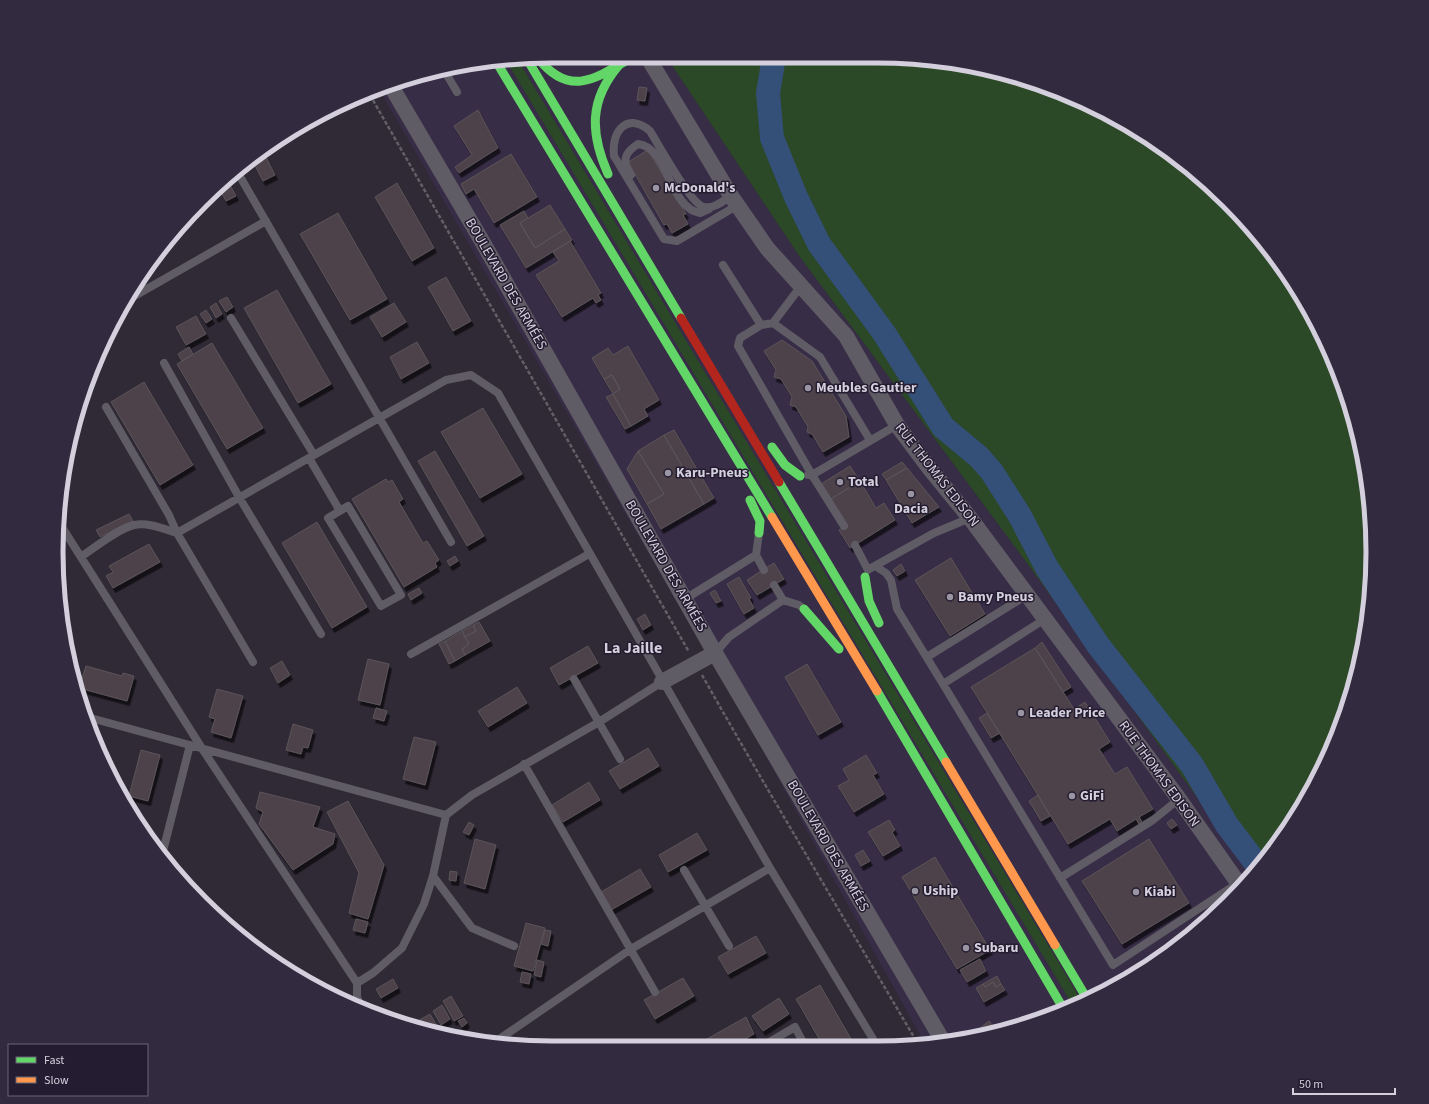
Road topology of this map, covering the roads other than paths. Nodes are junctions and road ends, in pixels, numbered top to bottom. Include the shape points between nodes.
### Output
1 (541, 63) edge
2 (622, 63) edge
3 (651, 63) edge
4 (531, 64) edge
5 (619, 65) junction
6 (500, 66) edge
7 (447, 75) edge
8 (394, 89) edge
9 (457, 92) dead end
10 (240, 176) edge
11 (735, 200) junction
12 (712, 208) junction
13 (266, 221) junction
14 (656, 227) junction
15 (723, 265) dead end
16 (801, 286) junction
17 (136, 295) edge
18 (670, 298) junction
19 (232, 318) dead end
20 (773, 323) junction
21 (761, 325) junction
22 (697, 343) junction
23 (677, 360) junction
24 (164, 363) dead end
25 (106, 406) dead end
26 (750, 415) dead end
27 (380, 418) junction
28 (897, 425) junction
29 (870, 440) junction
30 (768, 441) dead end
31 (312, 456) junction
32 (812, 475) junction
33 (800, 476) joint
34 (239, 497) junction
35 (340, 511) junction
36 (970, 518) junction
37 (844, 526) dead end
38 (64, 530) edge
39 (177, 533) junction
40 (759, 533) joint
41 (451, 542) dead end
42 (856, 545) dead end
43 (589, 554) junction
44 (756, 555) junction
45 (81, 557) junction
46 (764, 570) dead end
47 (870, 571) junction
48 (774, 585) dead end
49 (1027, 595) junction
50 (685, 599) junction
51 (783, 600) junction
52 (804, 609) joint
53 (1045, 619) junction
54 (885, 633) dead end
55 (322, 634) dead end
56 (715, 653) junction
57 (411, 654) dead end
58 (927, 657) junction
59 (253, 662) dead end
60 (574, 679) dead end
61 (662, 682) junction
62 (943, 684) junction
63 (882, 700) junction
64 (928, 714) dead end
65 (92, 718) edge
66 (599, 722) junction
67 (190, 745) junction
68 (202, 750) junction
69 (620, 759) dead end
70 (524, 764) junction
71 (950, 767) junction
72 (1179, 799) junction
73 (446, 815) junction
74 (163, 849) edge
75 (770, 868) junction
76 (684, 870) dead end
77 (432, 876) junction
78 (1060, 878) junction
79 (1237, 882) edge
80 (1229, 891) edge
81 (705, 906) junction
82 (514, 946) dead end
83 (729, 946) dead end
84 (631, 949) junction
85 (357, 983) junction
86 (655, 992) dead end
87 (1085, 995) edge
88 (358, 1001) edge
89 (1061, 1005) edge
90 (941, 1037) edge
91 (501, 1038) edge
92 (771, 1041) edge
93 (802, 1041) edge
94 (874, 1041) edge

1 - 5 highway via 552,75 564,82 578,82
2 - 5 highway
3 - 11 street, RUE THOMAS EDISON
4 - 18 highway
5 - 18 highway via 604,85 597,106 595,125 600,158
6 - 23 highway
7 - 9 lane
8 - 50 street, BOULEVARD DES ARMÉES
10 - 13 lane
11 - 12 lane
11 - 14 lane via 677,241 664,239
11 - 16 street, RUE THOMAS EDISON via 767,248
12 - 14 lane via 700,213 689,208 650,149 638,144 630,149 626,156 626,168 655,216
12 - 14 lane via 702,207 696,203 650,131 642,124 632,122 615,136 614,156
13 - 17 lane
13 - 27 lane
15 - 21 lane
16 - 20 lane
16 - 28 street, RUE THOMAS EDISON via 846,336
18 - 22 highway
19 - 31 lane
20 - 21 lane
20 - 29 lane via 820,358
21 - 32 lane via 740,338 738,346
22 - 26 highway
22 - 71 highway
23 - 40 highway via 758,516
23 - 63 highway
24 - 34 lane
25 - 39 lane
27 - 31 lane
27 - 41 lane
27 - 43 lane via 446,380 471,375 498,393
28 - 29 lane
28 - 36 street, RUE THOMAS EDISON
29 - 32 lane
30 - 33 highway via 785,465
31 - 34 lane
31 - 35 lane
32 - 33 lane
32 - 37 lane
34 - 39 lane
34 - 55 lane
35 - 35 lane via 328,518 380,606 401,595 348,506
36 - 47 lane via 934,533
36 - 49 street, RUE THOMAS EDISON
38 - 45 lane
39 - 45 lane via 155,526 134,525
39 - 59 lane
40 - 44 lane
42 - 47 lane
43 - 57 lane
43 - 61 lane
44 - 46 lane
44 - 50 lane
45 - 68 lane
47 - 54 highway via 865,592 869,606
47 - 58 lane via 886,573 891,580 897,609
48 - 51 lane
49 - 53 street, RUE THOMAS EDISON
49 - 58 lane
50 - 56 street, BOULEVARD DES ARMÉES
51 - 52 lane
51 - 56 lane via 729,637
52 - 63 highway
53 - 62 lane
53 - 72 street, RUE THOMAS EDISON
56 - 61 street
56 - 90 street, BOULEVARD DES ARMÉES
58 - 62 lane
60 - 66 lane
61 - 66 lane
61 - 75 lane
62 - 78 lane
63 - 89 highway
64 - 71 highway
65 - 67 lane
66 - 69 lane
66 - 70 lane
67 - 68 lane
67 - 74 lane
68 - 73 lane
68 - 85 lane
70 - 73 lane via 472,795
70 - 84 lane
71 - 87 highway
72 - 78 lane via 1153,820
72 - 79 street, RUE THOMAS EDISON
73 - 77 lane
75 - 81 lane
75 - 94 lane
76 - 81 lane
77 - 82 lane via 472,928
77 - 85 lane via 424,904 402,948
78 - 80 lane via 1113,964
81 - 83 lane
81 - 84 lane
84 - 86 lane
84 - 91 lane
85 - 88 lane
92 - 93 lane via 795,1027

